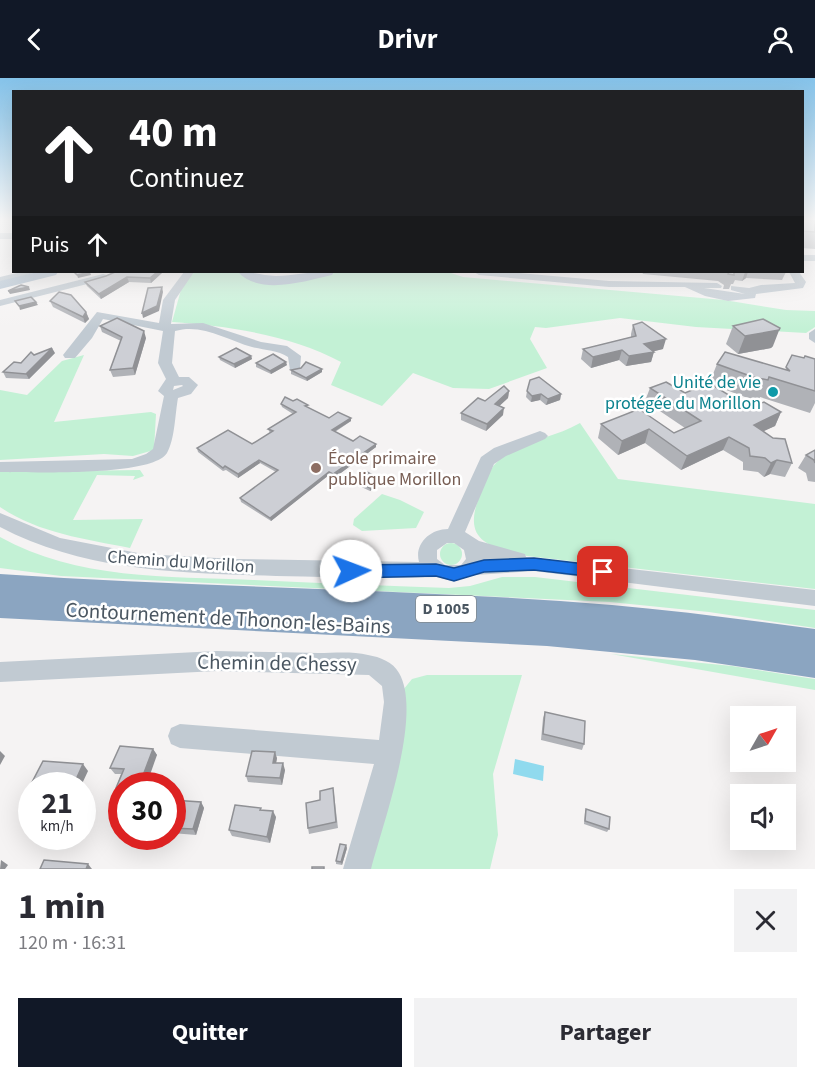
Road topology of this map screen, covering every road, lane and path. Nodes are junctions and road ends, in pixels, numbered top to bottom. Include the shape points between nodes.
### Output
1 (28, 273) edge
2 (47, 273) edge
3 (188, 273) edge
4 (248, 273) edge
5 (321, 273) edge
6 (490, 273) edge
7 (795, 273) edge
8 (620, 276) dead end
9 (103, 277) edge
10 (0, 280) edge
11 (631, 283) junction
12 (687, 284) junction
13 (0, 285) edge
14 (717, 286) dead end
15 (735, 288) edge
16 (750, 292) junction
17 (0, 303) edge
18 (167, 328) junction
19 (815, 333) edge
20 (815, 339) edge
21 (261, 345) junction
22 (70, 355) dead end
23 (258, 360) edge
24 (295, 367) edge
25 (540, 436) dead end
26 (0, 467) edge
27 (0, 519) edge
28 (454, 536) junction
29 (473, 546) junction
30 (426, 549) junction
31 (534, 564) junction
32 (471, 568) junction
33 (436, 570) junction
34 (370, 571) junction
35 (0, 586) edge
36 (815, 598) edge
37 (0, 606) edge
38 (815, 643) edge
39 (815, 664) edge
40 (0, 672) edge
41 (180, 736) dead end
42 (388, 753) junction
43 (357, 869) edge

1 - 10 street
2 - 13 main road
3 - 18 street via 169,300
4 - 5 main road via 281,280
6 - 11 street
7 - 16 street via 801,282 799,286
8 - 11 street
9 - 17 street
11 - 12 street
12 - 14 street
12 - 16 street via 737,299 749,298
15 - 16 street
18 - 21 street via 201,327
18 - 22 street via 101,315
18 - 26 street via 170,335 165,363 172,393 159,410 154,430 164,433 159,451 152,458 140,463
19 - 20 street
21 - 23 street via 263,356
21 - 24 street via 288,351 294,356
25 - 28 street via 487,461
27 - 34 street, Chemin du Morillon via 44,541 108,558
28 - 29 street
28 - 30 street via 437,538
29 - 31 street
29 - 32 street via 477,558
30 - 33 street via 427,560
30 - 34 street, Chemin du Morillon via 404,561
31 - 32 street
31 - 36 street
32 - 33 street via 454,574
33 - 34 street, Chemin du Morillon
35 - 38 highway, Contournement de Thonon-les-Bains / D 1005 via 602,616
37 - 39 highway, Contournement de Thonon-les-Bains / D 1005 via 557,634 695,646
40 - 42 street, Chemin de Chessy via 217,661 369,664 384,672 393,686 395,708
41 - 42 street
42 - 43 street, Chemin de Chessy

